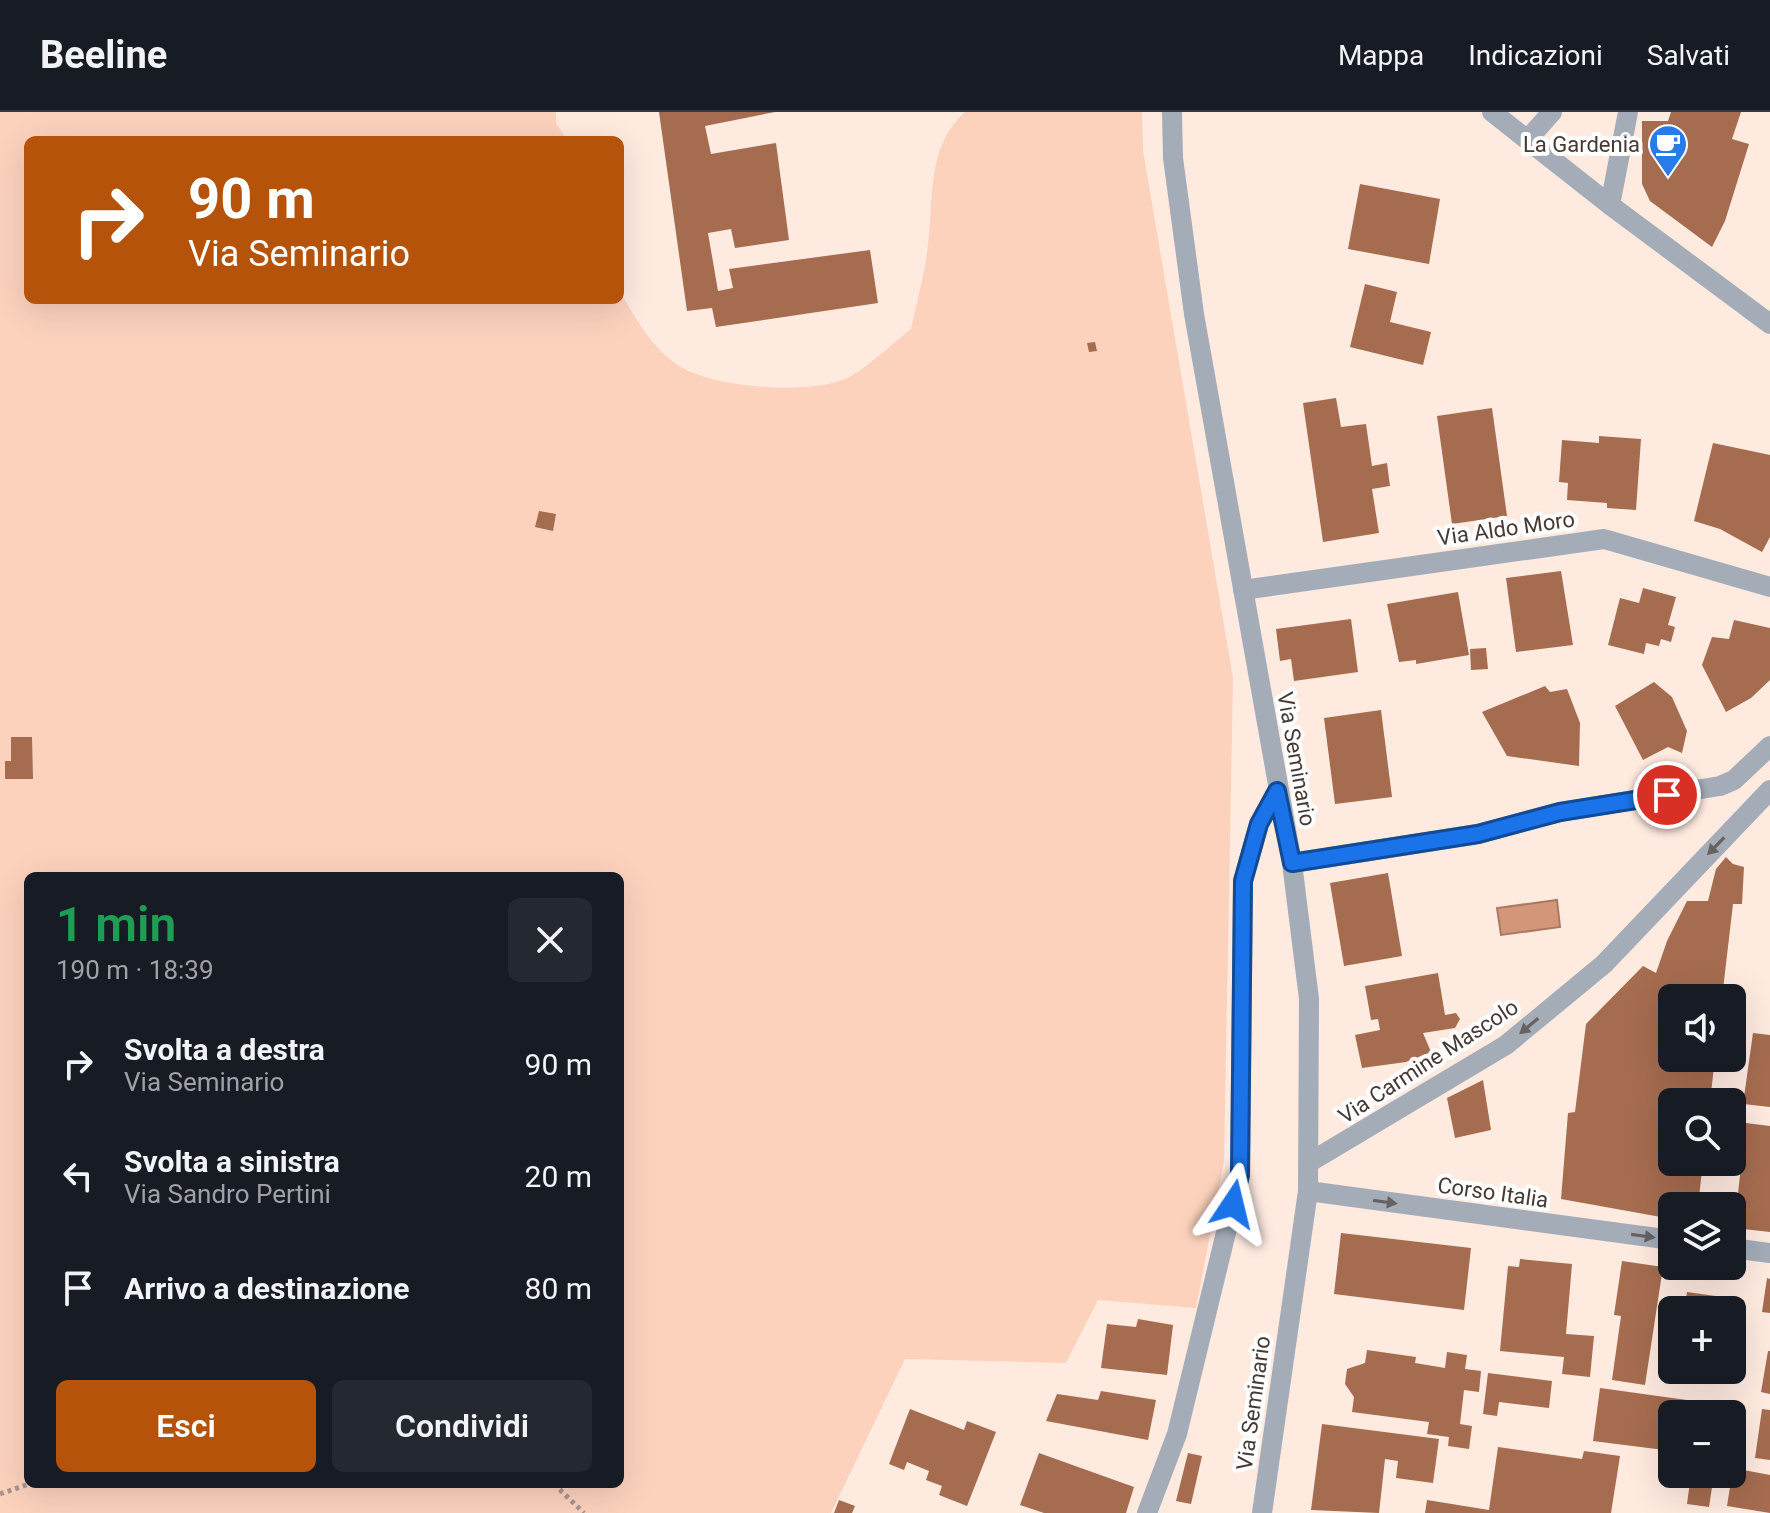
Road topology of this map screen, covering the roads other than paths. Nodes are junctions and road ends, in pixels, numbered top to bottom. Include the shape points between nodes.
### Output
1 (1172, 112) edge
2 (1492, 112) edge
3 (1552, 112) edge
4 (1628, 112) edge
5 (1528, 139) junction
6 (1610, 205) junction
7 (1770, 324) edge
8 (1770, 587) edge
9 (1243, 590) junction
10 (1770, 746) edge
11 (1770, 790) edge
12 (1277, 791) junction
13 (1292, 863) junction
14 (1310, 1162) junction
15 (1308, 1191) junction
16 (1658, 1238) edge
17 (1746, 1250) edge
18 (1770, 1253) edge
19 (1147, 1513) edge
20 (1262, 1513) edge

1 - 9 street, Via Seminario via 1194,314
2 - 5 street
3 - 5 street
4 - 6 street
5 - 6 street
6 - 7 street
8 - 9 street, Via Aldo Moro via 1604,539
9 - 12 street, Via Seminario
10 - 13 street via 1734,780 1720,786 1560,812 1478,834
11 -> 14 street, Via Carmine Mascolo via 1604,964 1506,1045
12 - 13 street, Via Seminario
12 - 19 street via 1259,824 1243,881 1240,1175 1177,1434
13 - 14 street, Via Seminario via 1309,999
14 - 15 street, Via Seminario
15 -> 16 street, Corso Italia
15 - 20 street, Via Seminario
17 - 18 street

